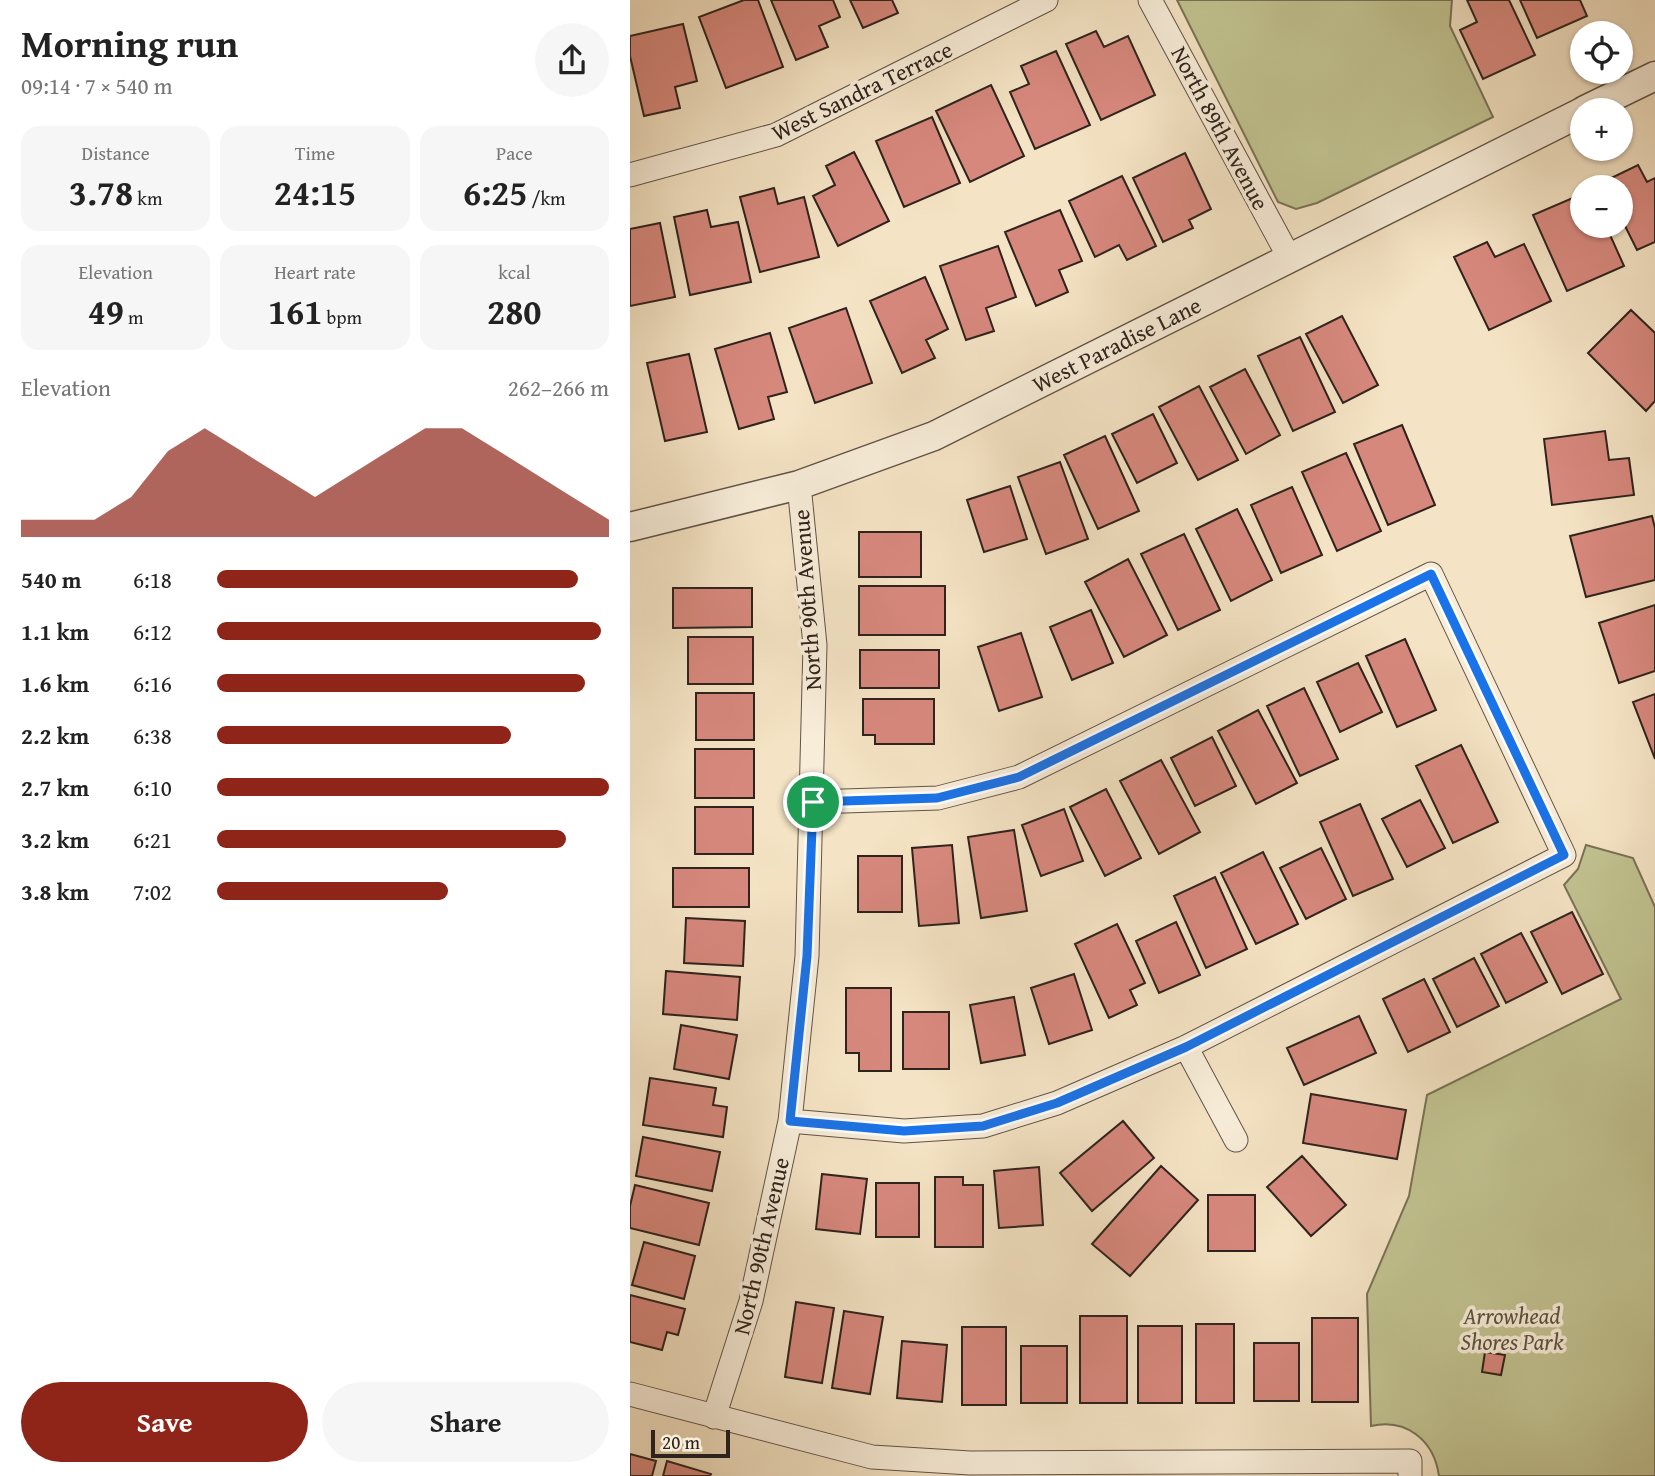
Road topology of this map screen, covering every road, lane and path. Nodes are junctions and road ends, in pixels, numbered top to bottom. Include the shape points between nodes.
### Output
1 (1046, 0) edge
2 (1150, 0) edge
3 (1655, 76) edge
4 (1610, 98) edge
5 (1570, 117) edge
6 (630, 175) edge
7 (1289, 257) junction
8 (799, 485) junction
9 (630, 527) edge
10 (813, 802) junction
11 (1186, 1047) junction
12 (790, 1121) junction
13 (1236, 1140) dead end
14 (630, 1394) edge
15 (714, 1417) junction
16 (1410, 1469) edge

1 - 6 street, West Sandra Terrace via 776,135
2 - 7 street, North 89th Avenue
3 - 4 street, West Paradise Lane
5 - 7 street, West Paradise Lane
7 - 8 street, West Paradise Lane via 934,436
8 - 9 street, West Paradise Lane
8 - 10 street, North 90th Avenue via 815,645
10 - 11 street via 937,798 1019,777 1431,574 1564,855
10 - 12 street, North 90th Avenue via 807,956
11 - 12 street via 1057,1103 983,1126 904,1131
11 - 13 street
12 - 15 street, North 90th Avenue via 751,1301
14 - 15 street
15 - 16 street via 872,1457

